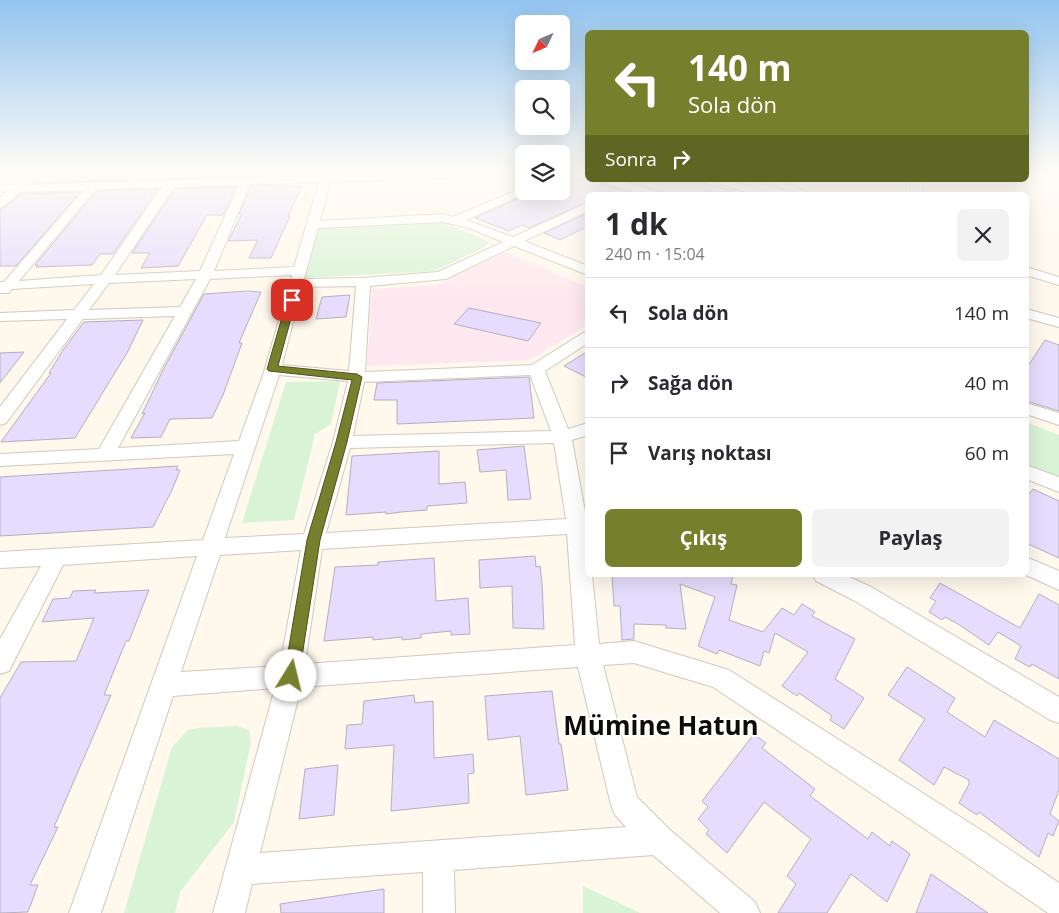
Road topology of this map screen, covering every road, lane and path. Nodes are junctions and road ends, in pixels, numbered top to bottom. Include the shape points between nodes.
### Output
1 (67, 216) edge
2 (144, 216) edge
3 (231, 216) edge
4 (315, 216) edge
5 (465, 216) edge
6 (569, 216) edge
7 (455, 220) junction
8 (312, 225) junction
9 (515, 242) junction
10 (1029, 263) edge
11 (585, 267) edge
12 (1059, 271) edge
13 (1029, 272) edge
14 (205, 275) junction
15 (298, 277) junction
16 (105, 279) junction
17 (1059, 281) edge
18 (363, 282) junction
19 (3, 289) edge
20 (184, 311) junction
21 (79, 314) junction
22 (0, 317) edge
23 (1029, 318) edge
24 (1059, 323) edge
25 (585, 338) edge
26 (272, 369) junction
27 (536, 370) junction
28 (357, 377) junction
29 (1029, 409) edge
30 (0, 419) edge
31 (1059, 419) edge
32 (585, 430) edge
33 (562, 437) junction
34 (342, 442) junction
35 (246, 447) junction
36 (105, 454) junction
37 (0, 460) edge
38 (1029, 472) edge
39 (1059, 485) edge
40 (582, 525) edge
41 (313, 540) junction
42 (212, 546) junction
43 (57, 556) junction
44 (0, 560) edge
45 (1029, 566) edge
46 (833, 577) edge
47 (852, 581) edge
48 (1059, 581) edge
49 (588, 655) junction
50 (0, 663) edge
51 (291, 676) junction
52 (164, 685) junction
53 (1059, 711) edge
54 (658, 840) junction
55 (438, 856) junction
56 (240, 870) junction
57 (1059, 902) edge
58 (85, 913) edge
59 (229, 913) edge
60 (439, 913) edge
61 (744, 913) edge

1 - 19 street
2 - 16 street
3 - 14 street
4 - 8 street
5 - 7 street
6 - 9 street
7 - 8 street
7 - 9 street
8 - 15 street
9 - 11 street
9 - 18 street via 441,276
10 - 12 street
13 - 17 street
14 - 15 street
14 - 16 street
14 - 20 street
15 - 18 street
15 - 26 street
16 - 19 street
16 - 21 street
18 - 28 street
20 - 21 street
20 - 36 street
21 - 22 street
21 - 30 street
23 - 24 street
25 - 27 street
26 - 28 street
26 - 35 street
27 - 28 street
27 - 33 street
28 - 34 street
29 - 31 street
32 - 33 street
33 - 34 street
33 - 40 street
34 - 41 street
35 - 36 street
35 - 42 street
36 - 37 street
38 - 39 street
40 - 41 street
40 - 49 street
41 - 42 street
41 - 51 street
42 - 43 street
42 - 52 street
43 - 44 street
43 - 50 street
45 - 48 street
46 - 47 street
47 - 53 street
49 - 51 street
49 - 54 street via 625,805
49 - 57 street via 634,652 720,678
51 - 52 street
51 - 56 street
52 - 58 street
54 - 55 street
54 - 61 street
55 - 56 street
55 - 60 street
56 - 59 street

